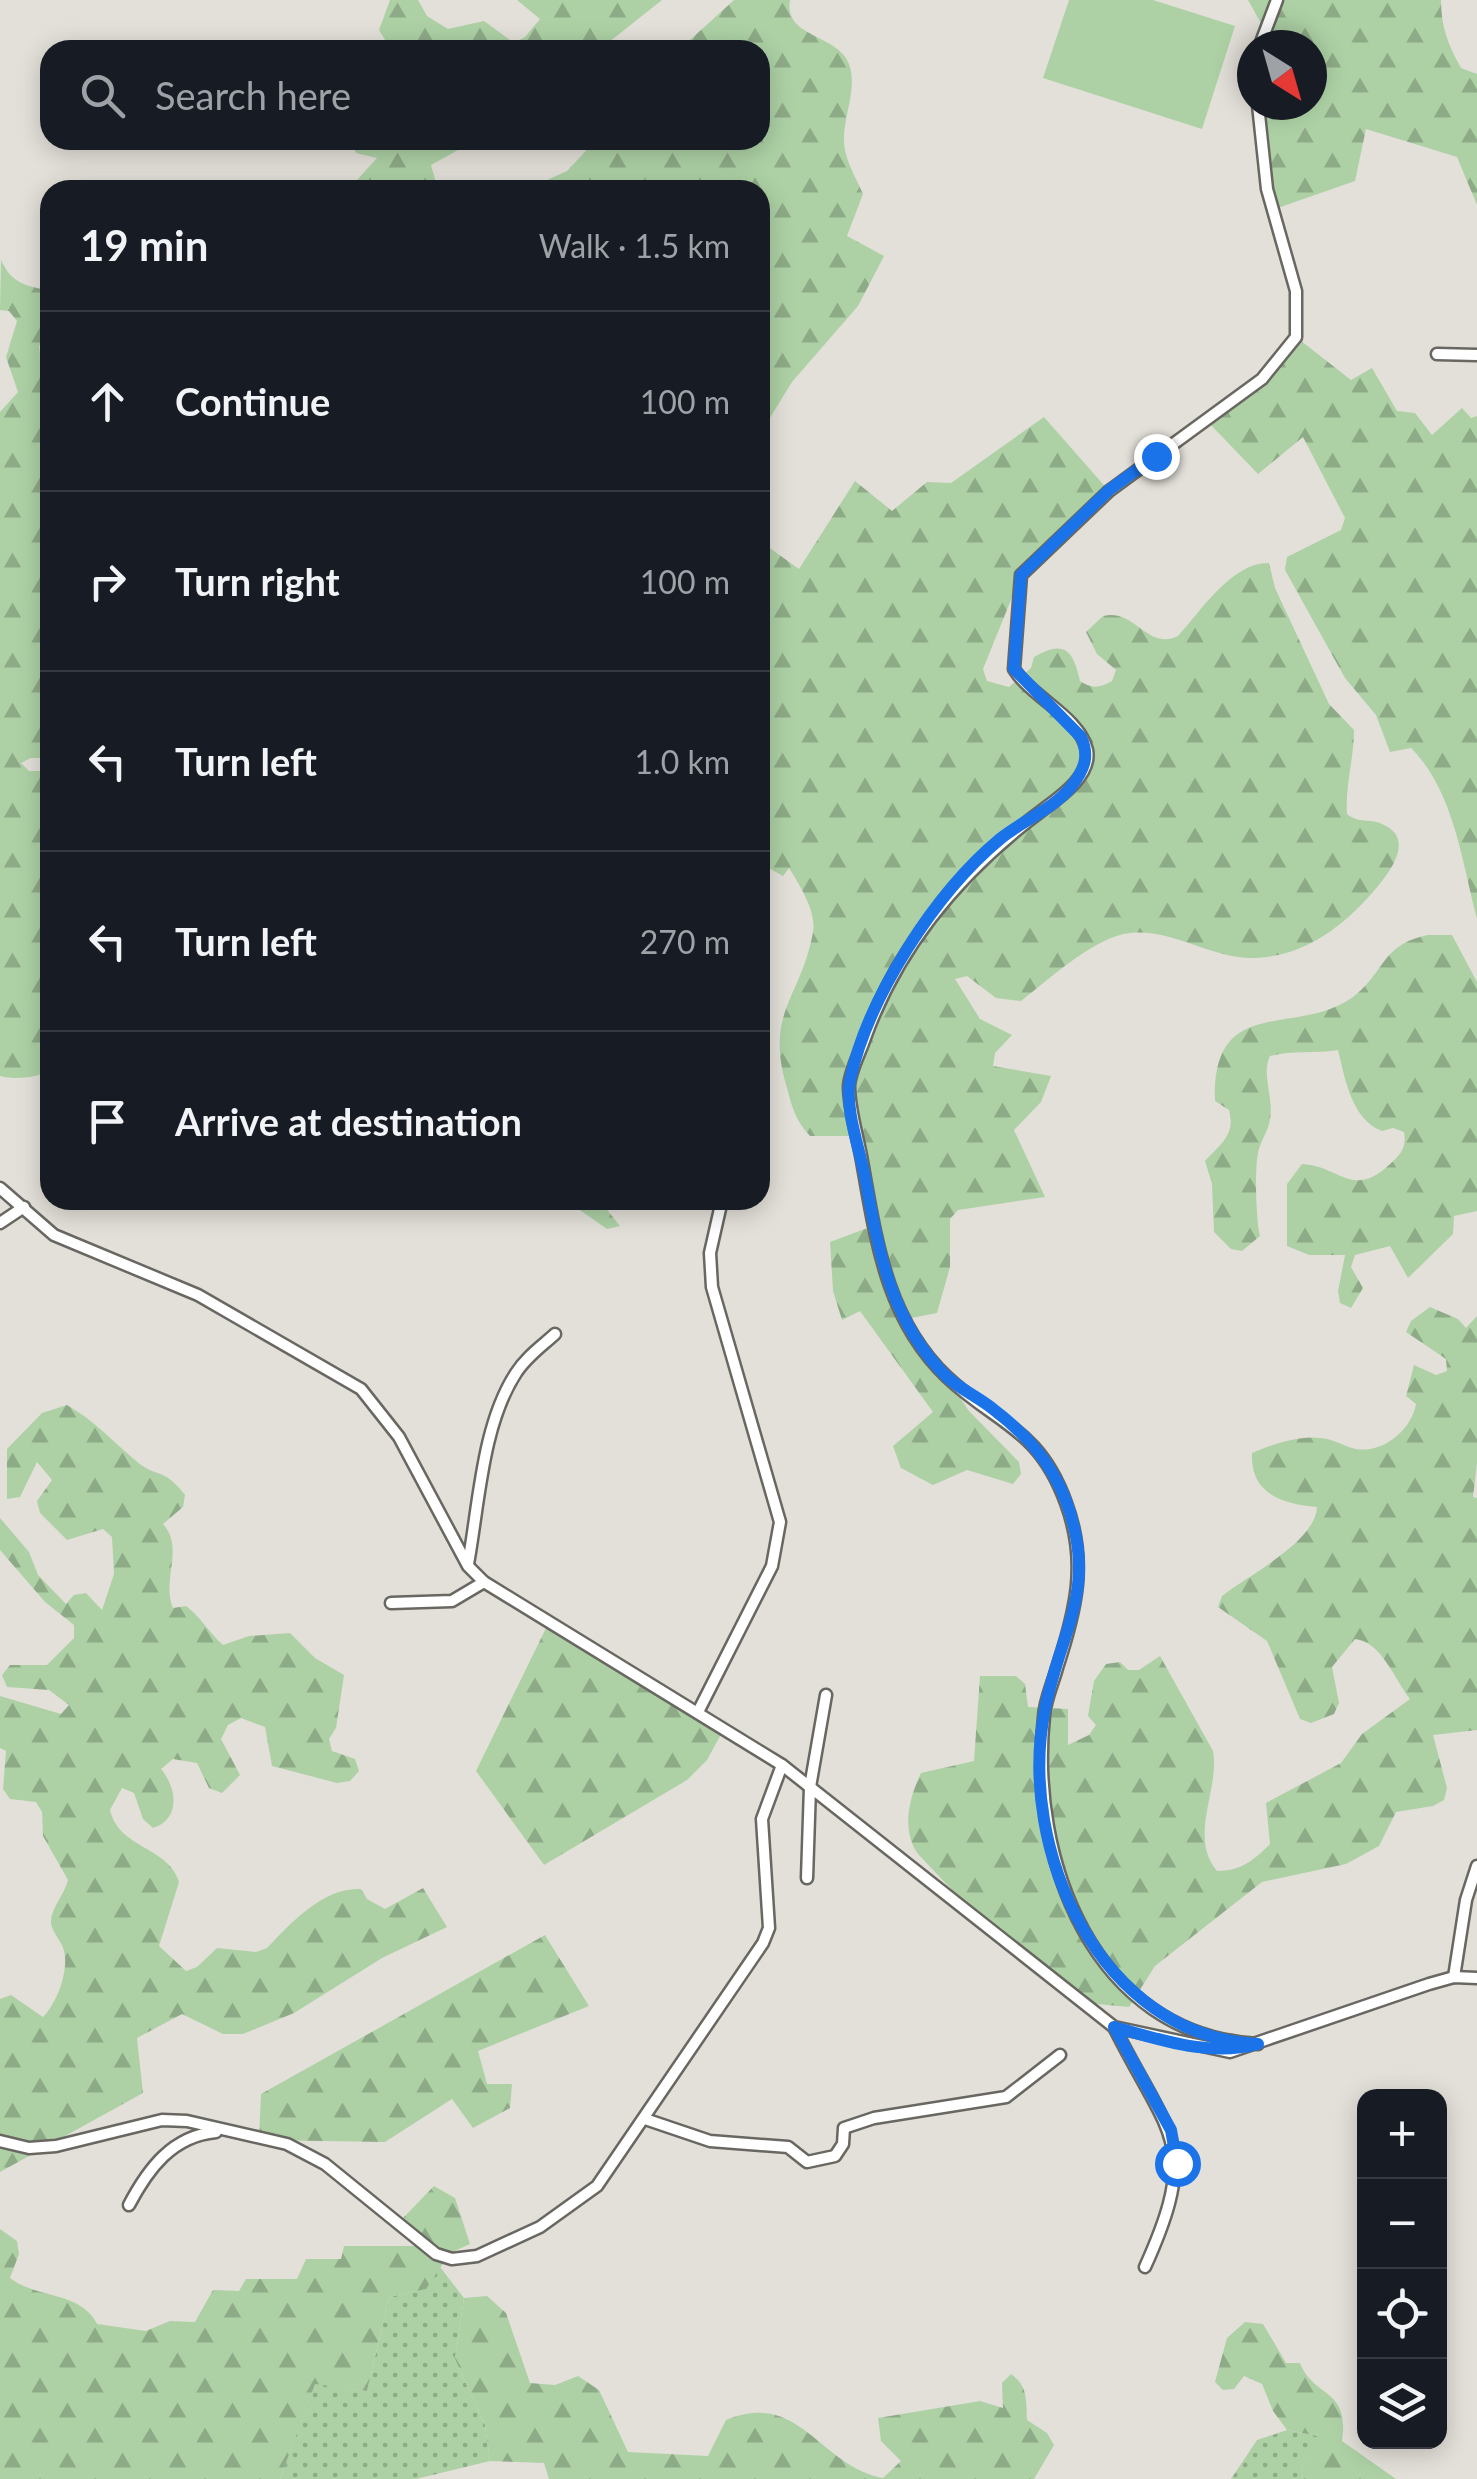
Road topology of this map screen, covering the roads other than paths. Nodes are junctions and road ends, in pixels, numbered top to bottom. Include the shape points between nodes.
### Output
1 (1279, 4) edge
2 (1267, 30) edge
3 (1260, 120) edge
4 (1437, 354) dead end
5 (1477, 355) edge
6 (0, 1188) edge
7 (24, 1208) junction
8 (720, 1210) edge
9 (0, 1223) edge
10 (555, 1334) dead end
11 (468, 1566) junction
12 (484, 1582) junction
13 (391, 1603) dead end
14 (826, 1695) dead end
15 (698, 1710) junction
16 (782, 1765) junction
17 (810, 1787) junction
18 (1477, 1866) edge
19 (807, 1878) dead end
20 (1454, 1977) junction
21 (1477, 1978) edge
22 (1114, 2027) junction
23 (1258, 2044) junction
24 (1060, 2055) dead end
25 (646, 2119) junction
26 (227, 2132) junction
27 (0, 2141) edge
28 (129, 2205) dead end
29 (1145, 2267) dead end

1 - 2 street
3 - 23 street via 1267,189 1298,310 1296,337 1262,379 1109,490 1021,575 1014,669 1073,727 1087,759 1068,791 1000,840 917,935 876,1009 849,1083 882,1271 900,1310 950,1380 993,1409 1044,1458 1078,1538 1077,1605 1044,1711 1041,1766 1056,1876 1116,1976 1158,2015 1230,2042
4 - 5 street
6 - 7 street
7 - 9 street
7 - 11 street via 54,1235 198,1295 361,1389 400,1437
8 - 15 street via 710,1252 712,1286 780,1522 772,1566
10 - 11 street via 511,1381 482,1464
11 - 12 street
12 - 13 street via 452,1600
12 - 15 street
14 - 17 street
15 - 16 street
16 - 17 street
16 - 25 street via 762,1819 769,1928
17 - 19 street
17 - 22 street
18 - 20 street
20 - 21 street
20 - 23 street
22 - 23 street via 1207,2050
22 - 29 street via 1171,2130 1177,2163 1167,2218
24 - 25 street via 1006,2097 874,2118 844,2128 835,2156 806,2162 788,2147 710,2141
25 - 26 street via 583,2199 477,2256 452,2259 436,2254 325,2164 288,2144
26 - 27 street via 162,2120 56,2146
26 - 28 street via 178,2143

